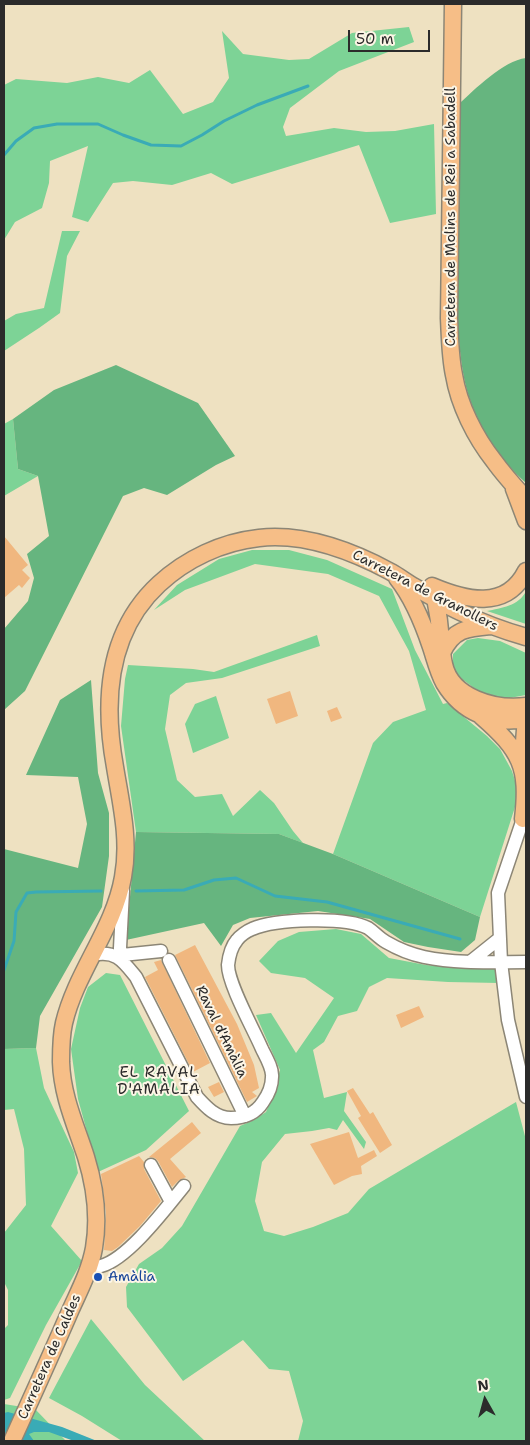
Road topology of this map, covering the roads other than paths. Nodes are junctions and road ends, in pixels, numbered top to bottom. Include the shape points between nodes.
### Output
1 (454, 4) edge
2 (518, 488) edge
3 (526, 499) edge
4 (526, 522) edge
5 (526, 571) edge
6 (393, 572) junction
7 (435, 598) junction
8 (491, 626) junction
9 (526, 637) edge
10 (442, 653) junction
11 (481, 716) junction
12 (526, 717) edge
13 (522, 766) junction
14 (524, 815) edge
15 (123, 881) junction
16 (500, 938) junction
17 (93, 955) junction
18 (123, 958) junction
19 (470, 962) junction
20 (501, 962) junction
21 (526, 962) edge
22 (526, 1097) edge
23 (246, 1116) junction
24 (151, 1165) dead end
25 (184, 1186) dead end
26 (171, 1202) junction
27 (89, 1267) junction
28 (12, 1441) edge

1 - 2 main road, Carretera de Molins de Rei a Sabadell via 449,318 452,361 457,389 472,425 494,462
2 - 3 main road, Carretera de Molins de Rei a Sabadell
2 - 4 main road
5 - 6 main road via 516,586 506,593 483,599 450,594
6 - 7 main road, Carretera de Granollers
6 - 11 main road via 414,606 443,681 467,708
6 - 15 main road, Carretera de Granollers via 326,545 305,540 260,538 240,541 193,559 168,576 145,599 119,645 110,685 111,744 126,833
7 - 8 main road, Carretera de Granollers
7 - 10 main road
8 - 9 main road, Carretera de Granollers
8 - 10 main road via 462,630 449,641
10 - 12 main road via 450,678 461,689 488,704 515,707
11 - 12 main road via 506,721
11 - 13 main road via 505,739
12 - 13 main road
13 - 14 main road
14 - 16 street via 498,893
15 - 17 main road, Carretera de Granollers
15 - 18 street via 120,948
16 - 19 street
16 - 20 street
17 - 18 street via 101,953
17 - 27 main road, Carretera de Caldes via 67,1013 61,1050 63,1085 88,1161 95,1198 94,1250
18 - 23 street via 136,977 197,1097 222,1117
18 - 23 street, Raval d'Amàlia via 165,956
19 - 20 street
19 - 23 street via 404,952 367,928 350,922 273,923 250,929 231,949 228,966 232,983 267,1058 272,1076 268,1096 260,1108
20 - 21 street
20 - 22 street via 508,1020
24 - 26 street
25 - 26 street
26 - 27 street via 126,1250 102,1266
27 - 28 main road, Carretera de Caldes

